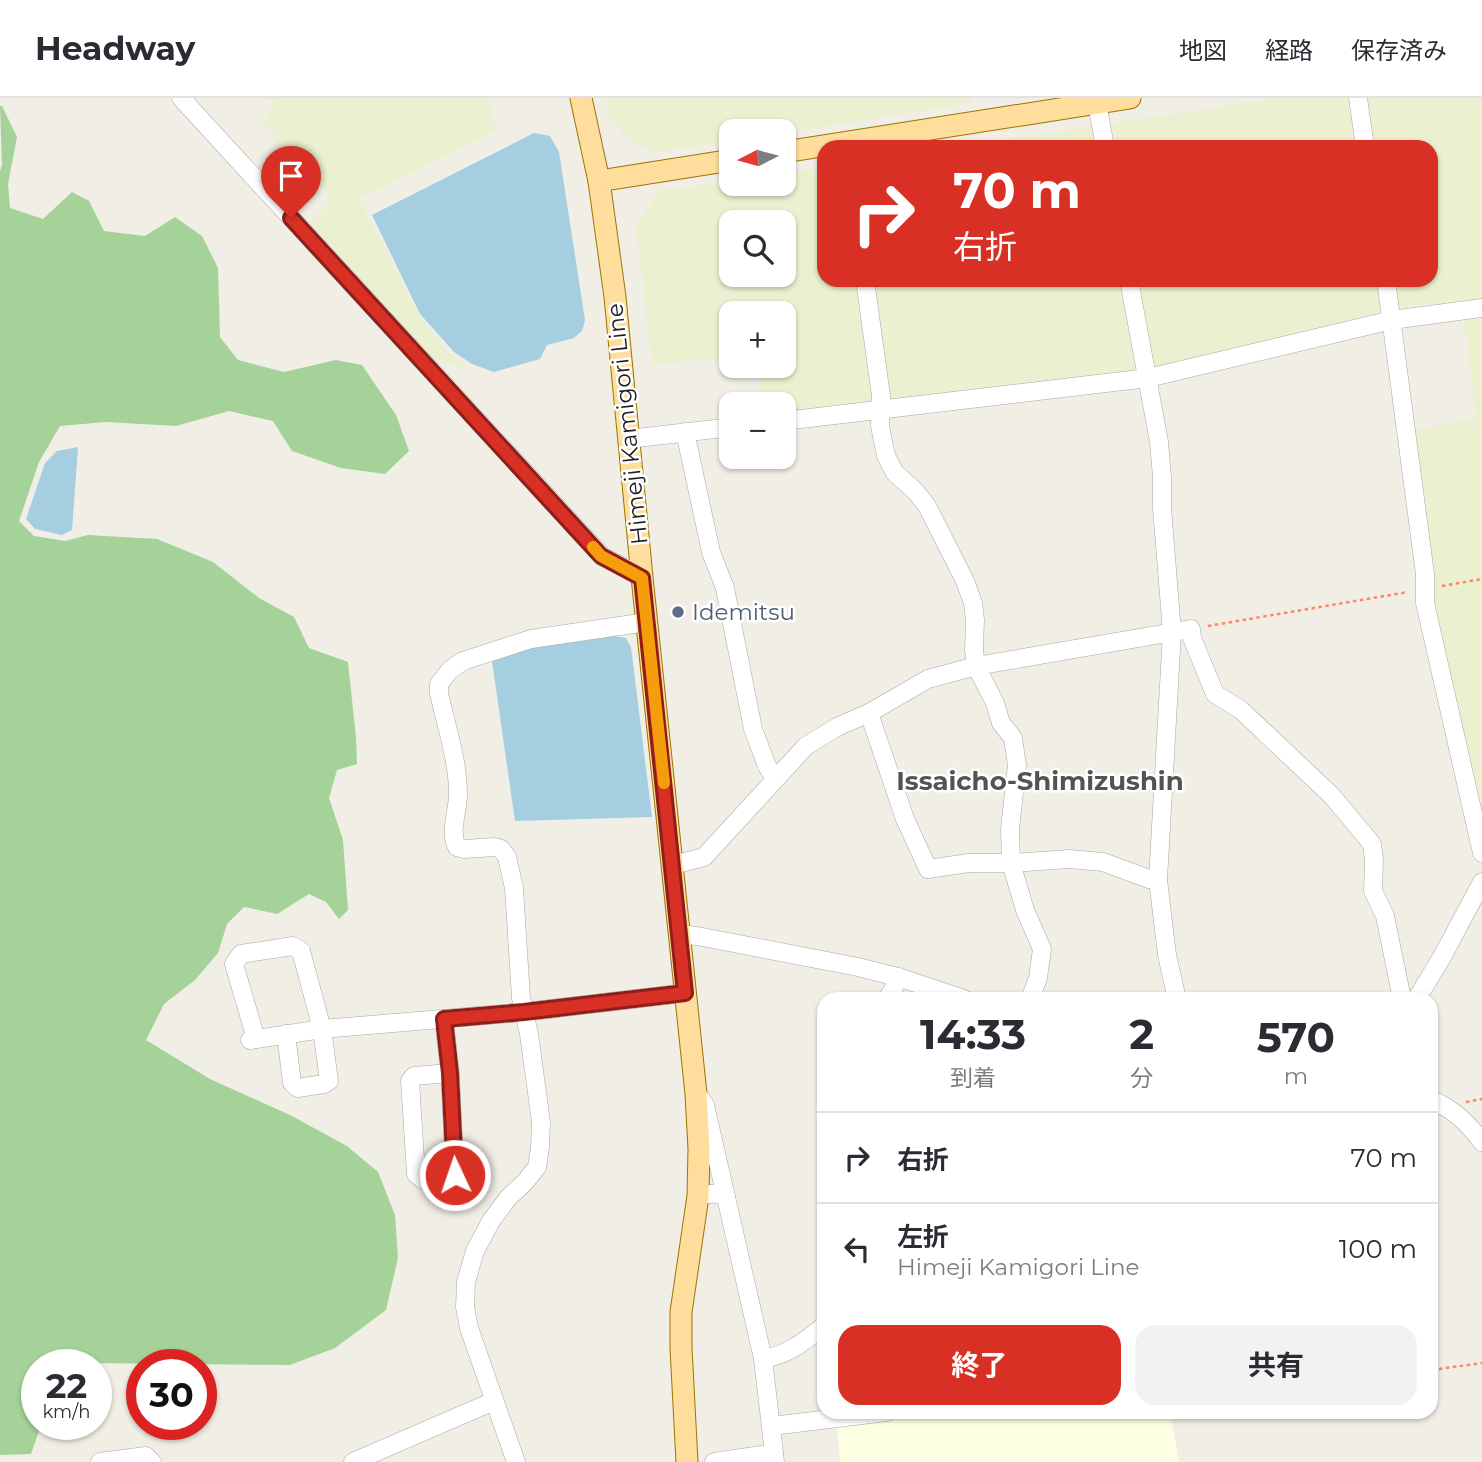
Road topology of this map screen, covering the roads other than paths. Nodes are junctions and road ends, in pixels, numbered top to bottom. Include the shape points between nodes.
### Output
1 (181, 98) edge
2 (581, 98) edge
3 (1130, 98) edge
4 (1358, 98) edge
5 (1096, 100) edge
6 (877, 140) edge
7 (1104, 140) edge
8 (1364, 140) edge
9 (817, 148) edge
10 (796, 151) edge
11 (719, 162) edge
12 (599, 181) junction
13 (866, 287) edge
14 (1130, 287) edge
15 (1387, 287) edge
16 (1482, 308) edge
17 (1392, 320) junction
18 (1147, 378) junction
19 (881, 409) junction
20 (796, 420) edge
21 (719, 428) edge
22 (685, 432) junction
23 (629, 439) junction
24 (642, 578) junction
25 (647, 622) junction
26 (1172, 632) junction
27 (976, 666) junction
28 (869, 713) junction
29 (775, 779) junction
30 (1482, 853) edge
31 (1011, 863) junction
32 (673, 865) junction
33 (1158, 880) junction
34 (1482, 882) edge
35 (680, 934) junction
36 (898, 977) junction
37 (892, 992) edge
38 (943, 992) edge
39 (1033, 992) edge
40 (1175, 992) edge
41 (1401, 992) edge
42 (1421, 992) edge
43 (685, 993) junction
44 (524, 1012) junction
45 (444, 1019) junction
46 (323, 1029) junction
47 (286, 1034) junction
48 (450, 1073) junction
49 (696, 1094) junction
50 (1438, 1103) edge
51 (1482, 1142) edge
52 (698, 1196) junction
53 (726, 1197) junction
54 (817, 1331) edge
55 (763, 1359) junction
56 (495, 1401) junction
57 (830, 1419) edge
58 (772, 1426) junction
59 (775, 1457) edge
60 (100, 1462) edge
61 (152, 1462) edge
62 (353, 1462) edge
63 (516, 1462) edge
64 (687, 1462) edge
65 (714, 1462) edge

1 - 24 street via 601,556
2 - 12 main road, Himeji Kamigori Line
3 - 5 main road
4 - 8 street
5 - 6 main road
5 - 7 street
9 - 10 main road
11 - 12 main road
12 - 23 main road, Himeji Kamigori Line
13 - 19 street
14 - 18 street
15 - 17 street
16 - 17 street
17 - 18 street
17 - 30 street via 1425,603
18 - 19 street
18 - 26 street via 1159,442
19 - 20 street
19 - 27 street via 886,456 895,473 926,506 965,581 973,603
21 - 22 street
22 - 23 street
22 - 29 street via 711,552 725,588 753,729
23 - 24 main road, Himeji Kamigori Line
24 - 25 main road, Himeji Kamigori Line
25 - 32 main road, Himeji Kamigori Line
25 - 44 street via 531,639 463,662 439,684 458,782 453,840 464,849 495,847 507,857 514,888
26 - 27 street
26 - 33 street
26 - 41 street via 1191,629 1215,694 1241,710 1324,788 1372,844 1373,891 1385,916
27 - 28 street via 928,679
27 - 31 street via 1001,723 1013,738 1017,765
28 - 29 street via 806,746
28 - 31 street via 905,819 928,869
29 - 32 street via 704,857
31 - 33 street via 1103,862
31 - 39 street via 1042,949
32 - 35 main road, Himeji Kamigori Line
33 - 40 street
34 - 42 street
35 - 36 street
35 - 43 main road, Himeji Kamigori Line
36 - 37 street
36 - 38 street
43 - 44 street
43 - 49 main road, Himeji Kamigori Line
44 - 45 street
44 - 56 street via 541,1122 537,1167 491,1221 475,1251 464,1307
45 - 46 street
45 - 48 street
46 - 47 street
46 - 47 street via 329,1080 298,1088 292,1083
46 - 47 street via 301,951 293,946 241,954 234,964 253,1039
48 - 48 street via 414,1076 410,1081 416,1174 423,1180 455,1175
49 - 52 main road, Himeji Kamigori Line
49 - 53 street via 705,1105
50 - 51 street via 1451,1109
52 - 53 street
52 - 64 main road, Himeji Kamigori Line via 681,1312
53 - 55 street
54 - 55 street via 792,1350
55 - 58 street
56 - 62 street
56 - 63 street
57 - 58 street
58 - 59 street
59 - 65 street
60 - 61 street via 146,1456

